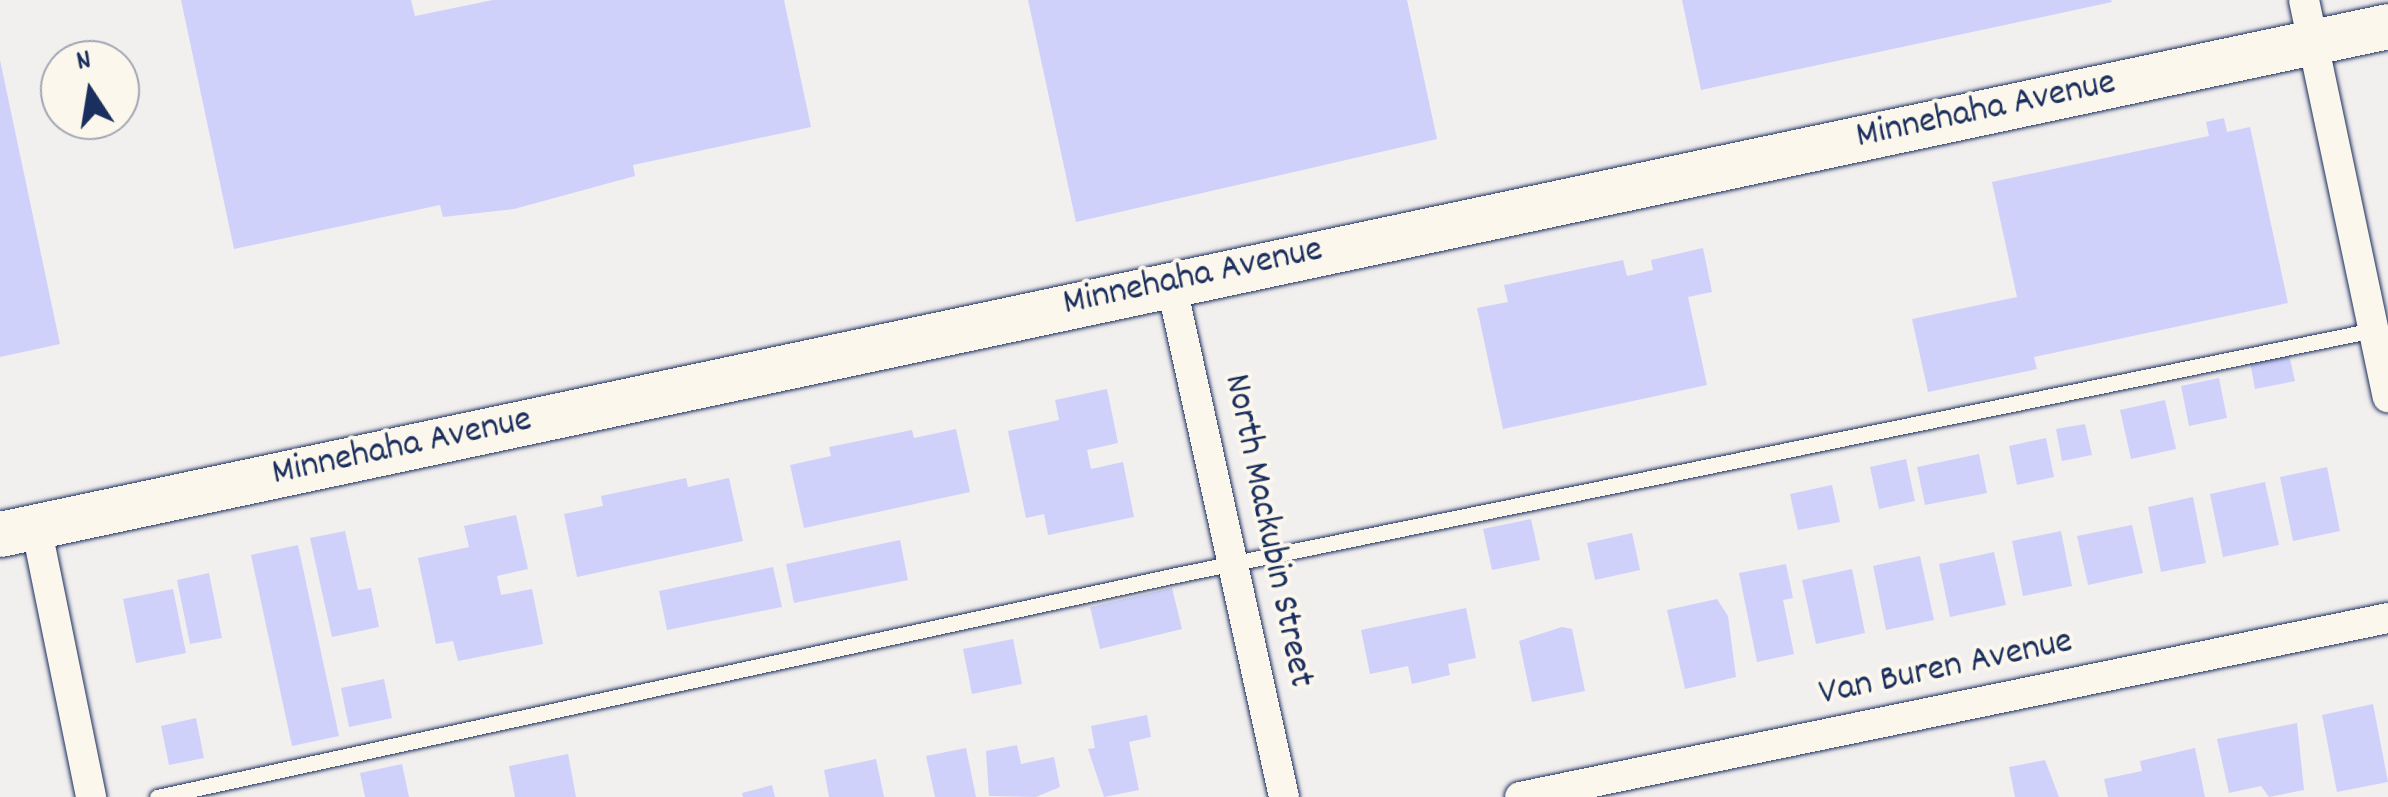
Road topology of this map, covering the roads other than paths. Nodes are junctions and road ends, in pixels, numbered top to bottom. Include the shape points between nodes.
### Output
1 (2308, 22) edge
2 (2388, 26) edge
3 (1171, 282) junction
4 (2381, 329) edge
5 (2388, 397) edge
6 (18, 530) edge
7 (1235, 565) junction
8 (2388, 618) edge
9 (92, 797) edge
10 (156, 797) edge
11 (1284, 797) edge
12 (1520, 797) edge

1 - 2 main road, Minnehaha Avenue
1 - 3 main road, Minnehaha Avenue
1 - 4 street
3 - 6 main road, Minnehaha Avenue
3 - 7 street, North Mackubin Street
4 - 5 street
4 - 7 lane
6 - 9 street
7 - 10 lane
7 - 11 street, North Mackubin Street
8 - 12 street, Van Buren Avenue

